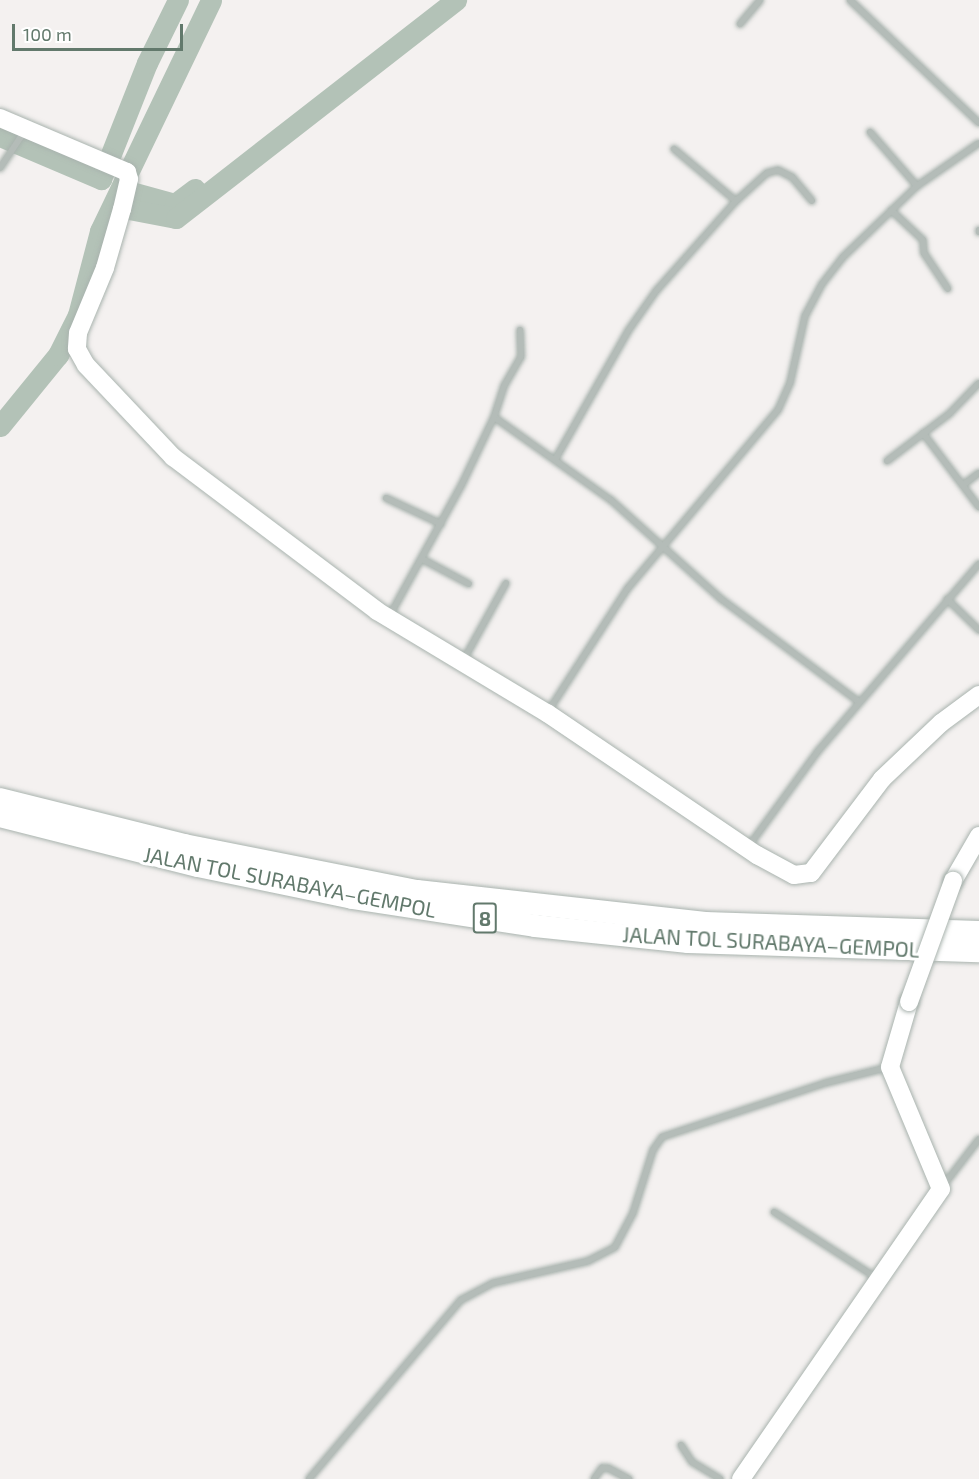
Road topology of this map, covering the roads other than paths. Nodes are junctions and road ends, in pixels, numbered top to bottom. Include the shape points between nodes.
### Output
1 (760, 0) edge
2 (850, 0) edge
3 (740, 24) dead end
4 (0, 118) edge
5 (979, 123) edge
6 (24, 131) junction
7 (870, 132) dead end
8 (979, 144) edge
9 (674, 149) dead end
10 (0, 168) edge
11 (916, 186) junction
12 (736, 201) junction
13 (812, 201) dead end
14 (891, 210) junction
15 (948, 289) dead end
16 (520, 330) dead end
17 (979, 383) edge
18 (494, 417) junction
19 (923, 434) junction
20 (556, 458) junction
21 (887, 461) dead end
22 (979, 474) edge
23 (963, 485) junction
24 (386, 498) dead end
25 (979, 507) edge
26 (441, 524) junction
27 (663, 545) junction
28 (422, 559) junction
29 (979, 564) edge
30 (506, 583) dead end
31 (469, 584) dead end
32 (946, 599) junction
33 (388, 618) junction
34 (979, 630) edge
35 (461, 664) junction
36 (979, 696) edge
37 (859, 702) junction
38 (547, 713) junction
39 (0, 799) edge
40 (0, 816) edge
41 (979, 836) edge
42 (747, 848) junction
43 (979, 932) edge
44 (979, 951) edge
45 (890, 1067) junction
46 (979, 1140) edge
47 (941, 1189) junction
48 (774, 1212) dead end
49 (872, 1275) junction
50 (681, 1444) dead end
51 (309, 1479) edge
52 (594, 1479) edge
53 (629, 1479) edge
54 (720, 1479) edge
55 (741, 1479) edge

1 - 3 street
2 - 5 street
4 - 6 street
6 - 10 street
6 - 33 street via 128,175 105,268 78,333 82,358 185,468
7 - 11 street
8 - 11 street
9 - 12 street
11 - 14 street
12 - 13 street via 767,172 778,170 792,177
12 - 20 street via 656,291 628,331
14 - 15 street via 923,240 924,253
14 - 27 street via 843,257 812,300 778,410
16 - 18 street via 521,357 504,386
17 - 19 street
18 - 20 street
18 - 26 street
19 - 21 street
19 - 23 street
20 - 27 street
22 - 23 street
23 - 25 street
24 - 26 street
26 - 28 street
27 - 37 street via 721,598
27 - 38 street via 615,606
28 - 31 street
28 - 33 street
29 - 32 street
30 - 35 street
32 - 34 street
32 - 37 street
33 - 35 street
35 - 38 street
36 - 42 street via 941,723 882,779 811,873 794,874
37 - 42 street via 781,798
38 - 42 street
39 - 43 highway, JALAN TOL SURABAYA–GEMPOL / 8 via 184,845 417,891 705,922
40 - 44 highway, JALAN TOL SURABAYA–GEMPOL / 8 via 198,866 352,898 535,926 688,942
41 - 45 street, bridge via 953,881
45 - 47 street
45 - 51 street via 825,1083 662,1137 653,1150 633,1213 615,1247 588,1261 493,1283 461,1300
46 - 47 street
47 - 49 street
48 - 49 street
49 - 55 street
50 - 54 street via 686,1456
52 - 53 street via 602,1468 608,1468

